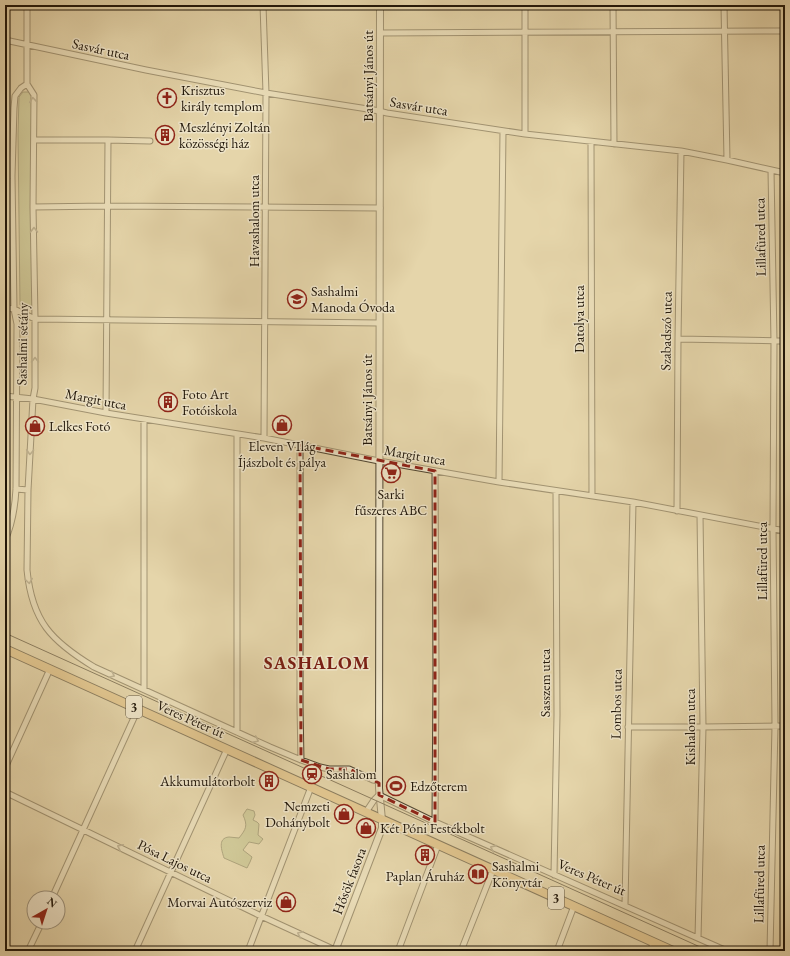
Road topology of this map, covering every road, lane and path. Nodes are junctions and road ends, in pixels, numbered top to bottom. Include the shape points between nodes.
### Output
1 (27, 5) edge
2 (263, 5) edge
3 (380, 5) edge
4 (525, 5) edge
5 (613, 5) edge
6 (724, 5) edge
7 (725, 31) junction
8 (785, 31) edge
9 (613, 32) junction
10 (525, 33) junction
11 (380, 34) junction
12 (5, 40) edge
13 (26, 45) junction
14 (27, 84) junction
15 (266, 92) junction
16 (380, 112) junction
17 (503, 131) junction
18 (525, 134) junction
19 (34, 140) junction
20 (108, 140) junction
21 (150, 141) dead end
22 (591, 142) junction
23 (614, 144) junction
24 (681, 151) junction
25 (727, 160) junction
26 (771, 170) junction
27 (785, 173) edge
28 (5, 175) edge
29 (12, 176) junction
30 (108, 206) junction
31 (33, 207) junction
32 (266, 208) junction
33 (380, 208) junction
34 (5, 308) edge
35 (14, 309) junction
36 (35, 318) junction
37 (107, 319) junction
38 (266, 322) junction
39 (379, 323) junction
40 (678, 340) junction
41 (774, 341) junction
42 (785, 341) edge
43 (5, 396) edge
44 (17, 398) junction
45 (32, 399) junction
46 (106, 413) junction
47 (144, 419) junction
48 (237, 434) junction
49 (264, 438) junction
50 (300, 445) junction
51 (379, 461) junction
52 (435, 471) junction
53 (499, 482) junction
54 (16, 489) junction
55 (28, 490) junction
56 (556, 491) junction
57 (592, 496) junction
58 (633, 502) junction
59 (677, 511) junction
60 (700, 515) junction
61 (773, 529) junction
62 (785, 531) edge
63 (5, 540) edge
64 (5, 649) edge
65 (81, 659) joint
66 (50, 669) junction
67 (144, 690) junction
68 (138, 709) junction
69 (775, 726) junction
70 (785, 726) edge
71 (628, 727) junction
72 (703, 727) junction
73 (237, 732) junction
74 (227, 749) junction
75 (301, 760) junction
76 (5, 768) edge
77 (379, 781) junction
78 (311, 788) junction
79 (5, 792) edge
80 (379, 795) junction
81 (366, 812) junction
82 (382, 820) junction
83 (435, 822) junction
84 (83, 830) junction
85 (438, 845) junction
86 (493, 870) junction
87 (172, 872) junction
88 (554, 875) junction
89 (56, 890) edge
90 (624, 905) junction
91 (574, 906) junction
92 (261, 916) junction
93 (39, 930) edge
94 (698, 938) junction
95 (654, 942) junction
96 (31, 950) edge
97 (135, 951) edge
98 (248, 951) edge
99 (335, 951) edge
100 (398, 951) edge
101 (461, 951) edge
102 (556, 951) edge
103 (650, 951) edge
104 (674, 951) edge
105 (728, 951) edge
106 (770, 951) edge

1 - 13 street, Sashalmi sétány
2 - 15 street, Havashalom utca
3 - 11 street, Batsányi János út
4 - 10 street
5 - 9 street
6 - 7 street
7 - 8 street
7 - 9 street
7 - 25 street
9 - 10 street
9 - 23 street
10 - 11 street
10 - 18 street
11 - 16 street, Batsányi János út
12 - 13 street, Sasvár utca
13 - 14 street, Sashalmi sétány
13 - 15 street, Sasvár utca
19 -> 14 street, Sashalmi sétány via 34,95
14 - 29 street, Sashalmi sétány via 15,96
15 - 16 street, Sasvár utca
15 - 32 street, Havashalom utca
16 - 17 street, Sasvár utca
16 - 33 street, Batsányi János út
17 - 18 street, Sasvár utca
17 - 53 street
18 - 22 street, Sasvár utca
19 - 20 street
19 - 31 street, Sashalmi sétány
20 - 21 street
20 - 30 street
22 - 23 street, Sasvár utca
22 - 57 street, Datolya utca
23 - 24 street, Sasvár utca
24 - 25 street, Sasvár utca
24 - 40 street, Szabadszó utca
25 - 26 street, Sasvár utca
26 - 27 street, Sasvár utca
26 - 41 street, Lillafüred utca
28 - 29 street
29 - 35 street, Sashalmi sétány
30 - 31 street
30 - 32 street
30 - 37 street
36 -> 31 street, Sashalmi sétány
32 - 33 street
32 - 38 street, Havashalom utca
33 - 39 street, Batsányi János út
34 - 35 street
35 - 36 street
35 - 44 street, Sashalmi sétány via 17,324
36 - 37 street
45 -> 36 street, Sashalmi sétány via 35,388
37 - 38 street
37 - 46 street
38 - 39 street
38 - 49 street, Havashalom utca
39 - 51 street, Batsányi János út
40 - 41 street
40 - 59 street, Szabadszó utca
41 - 42 street
41 - 61 street, Lillafüred utca
43 - 44 street, Margit utca
44 - 45 street, Margit utca
44 - 54 street, Sashalmi sétány
45 - 46 street, Margit utca
45 -> 55 street, Sashalmi sétány
46 - 47 street, Margit utca
47 - 48 street, Margit utca
47 - 67 street
48 - 49 street, Margit utca
48 - 73 street
49 - 50 street, Margit utca
50 - 51 street, Margit utca
50 - 75 street
51 - 52 street, Margit utca
51 - 77 street, Batsányi János út
52 - 53 street, Margit utca
52 - 83 street
53 - 56 street, Margit utca
54 - 55 street
54 - 63 street, Sashalmi sétány via 13,518
55 -> 65 street, Sashalmi sétány via 27,570 32,599 48,630 64,647
56 - 57 street, Margit utca
56 - 88 street, Sasszem utca via 557,715
57 - 58 street, Margit utca
58 - 59 street, Margit utca
58 - 71 street, Lombos utca
59 - 60 street, Margit utca
60 - 61 street, Margit utca
60 - 72 street, Kishalom utca
61 - 62 street, Margit utca
61 - 69 street, Lillafüred utca
64 - 66 main road, Veres Péter út / 3
65 -> 67 street, Veres Péter út
66 - 68 main road, Veres Péter út / 3
66 - 76 street
67 - 73 street, Veres Péter út
68 - 74 main road, Veres Péter út / 3
68 - 84 street
69 - 70 street
69 - 72 street
69 - 106 street, Lillafüred utca
71 - 72 street
71 - 90 street, Lombos utca
72 - 94 street, Kishalom utca
73 -> 75 street, Veres Péter út
74 - 78 main road, Veres Péter út / 3
74 - 87 street
75 - 77 street, Veres Péter út via 329,769 349,769
77 - 80 street, Batsányi János út
78 - 81 main road, Veres Péter út / 3
78 - 92 street
79 - 84 street, Pósa Lajos utca
80 - 81 street
80 - 82 street, Hősök fasora
80 - 83 street, Veres Péter út
81 - 82 main road, Veres Péter út / 3
82 - 85 main road, Veres Péter út / 3
82 - 99 street, Hősök fasora via 382,830
88 -> 83 street, Veres Péter út
87 -> 84 street, Pósa Lajos utca
84 - 89 street
85 - 86 main road, Veres Péter út / 3
85 - 100 street
86 - 91 main road, Veres Péter út / 3
86 - 101 street
87 - 92 street, Pósa Lajos utca
87 - 97 street
88 - 90 street, Veres Péter út
90 - 94 street, Veres Péter út
91 - 95 main road, Veres Péter út / 3
91 - 102 street
92 - 98 street
99 -> 92 street, Pósa Lajos utca
93 - 96 street
94 - 105 street, Veres Péter út
95 - 103 street
95 - 104 main road, Veres Péter út / 3

